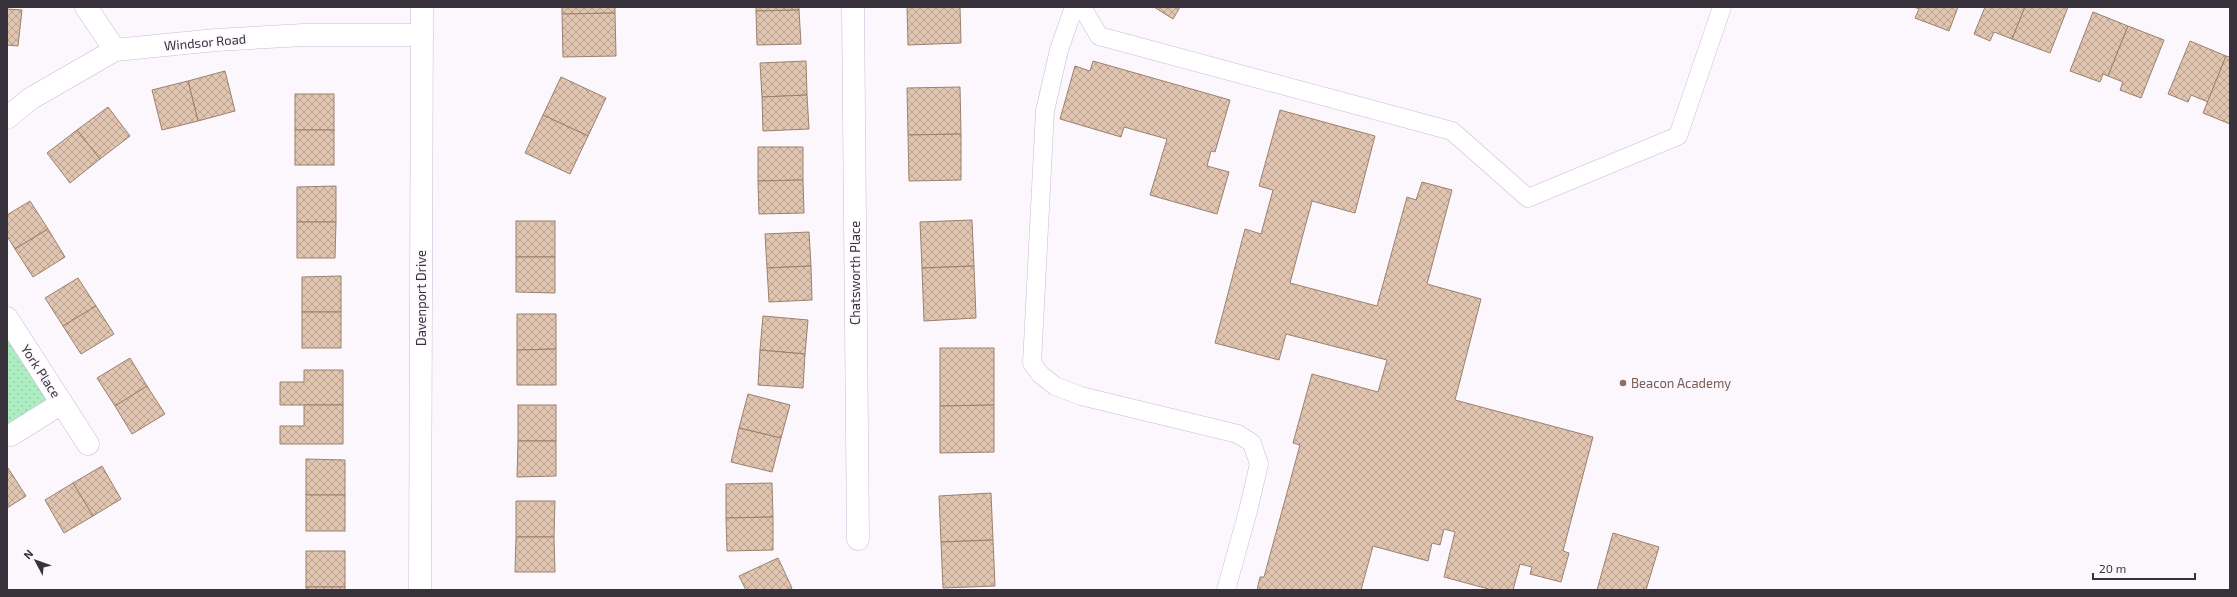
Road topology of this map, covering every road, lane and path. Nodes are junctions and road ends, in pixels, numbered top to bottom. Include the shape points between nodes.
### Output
1 (86, 7) edge
2 (422, 7) edge
3 (853, 7) edge
4 (1074, 7) edge
5 (1082, 7) edge
6 (1722, 7) edge
7 (422, 35) junction
8 (115, 50) junction
9 (7, 118) edge
10 (7, 318) edge
11 (62, 403) junction
12 (11, 435) dead end
13 (88, 444) dead end
14 (858, 539) dead end
15 (420, 590) edge
16 (1226, 590) edge

1 - 8 street
2 - 7 street, Davenport Drive
3 - 14 street, Chatsworth Place
4 - 16 lane via 1059,50 1045,111 1032,363 1040,374 1055,386 1081,396 1238,434 1252,443 1259,464
5 - 6 lane via 1099,36 1452,131 1528,198 1678,136
7 - 8 street, Windsor Road via 304,35
7 - 15 street, Davenport Drive
8 - 9 street, Windsor Road via 30,99
10 - 11 street, York Place
11 - 12 street, York Place
11 - 13 street, York Place

